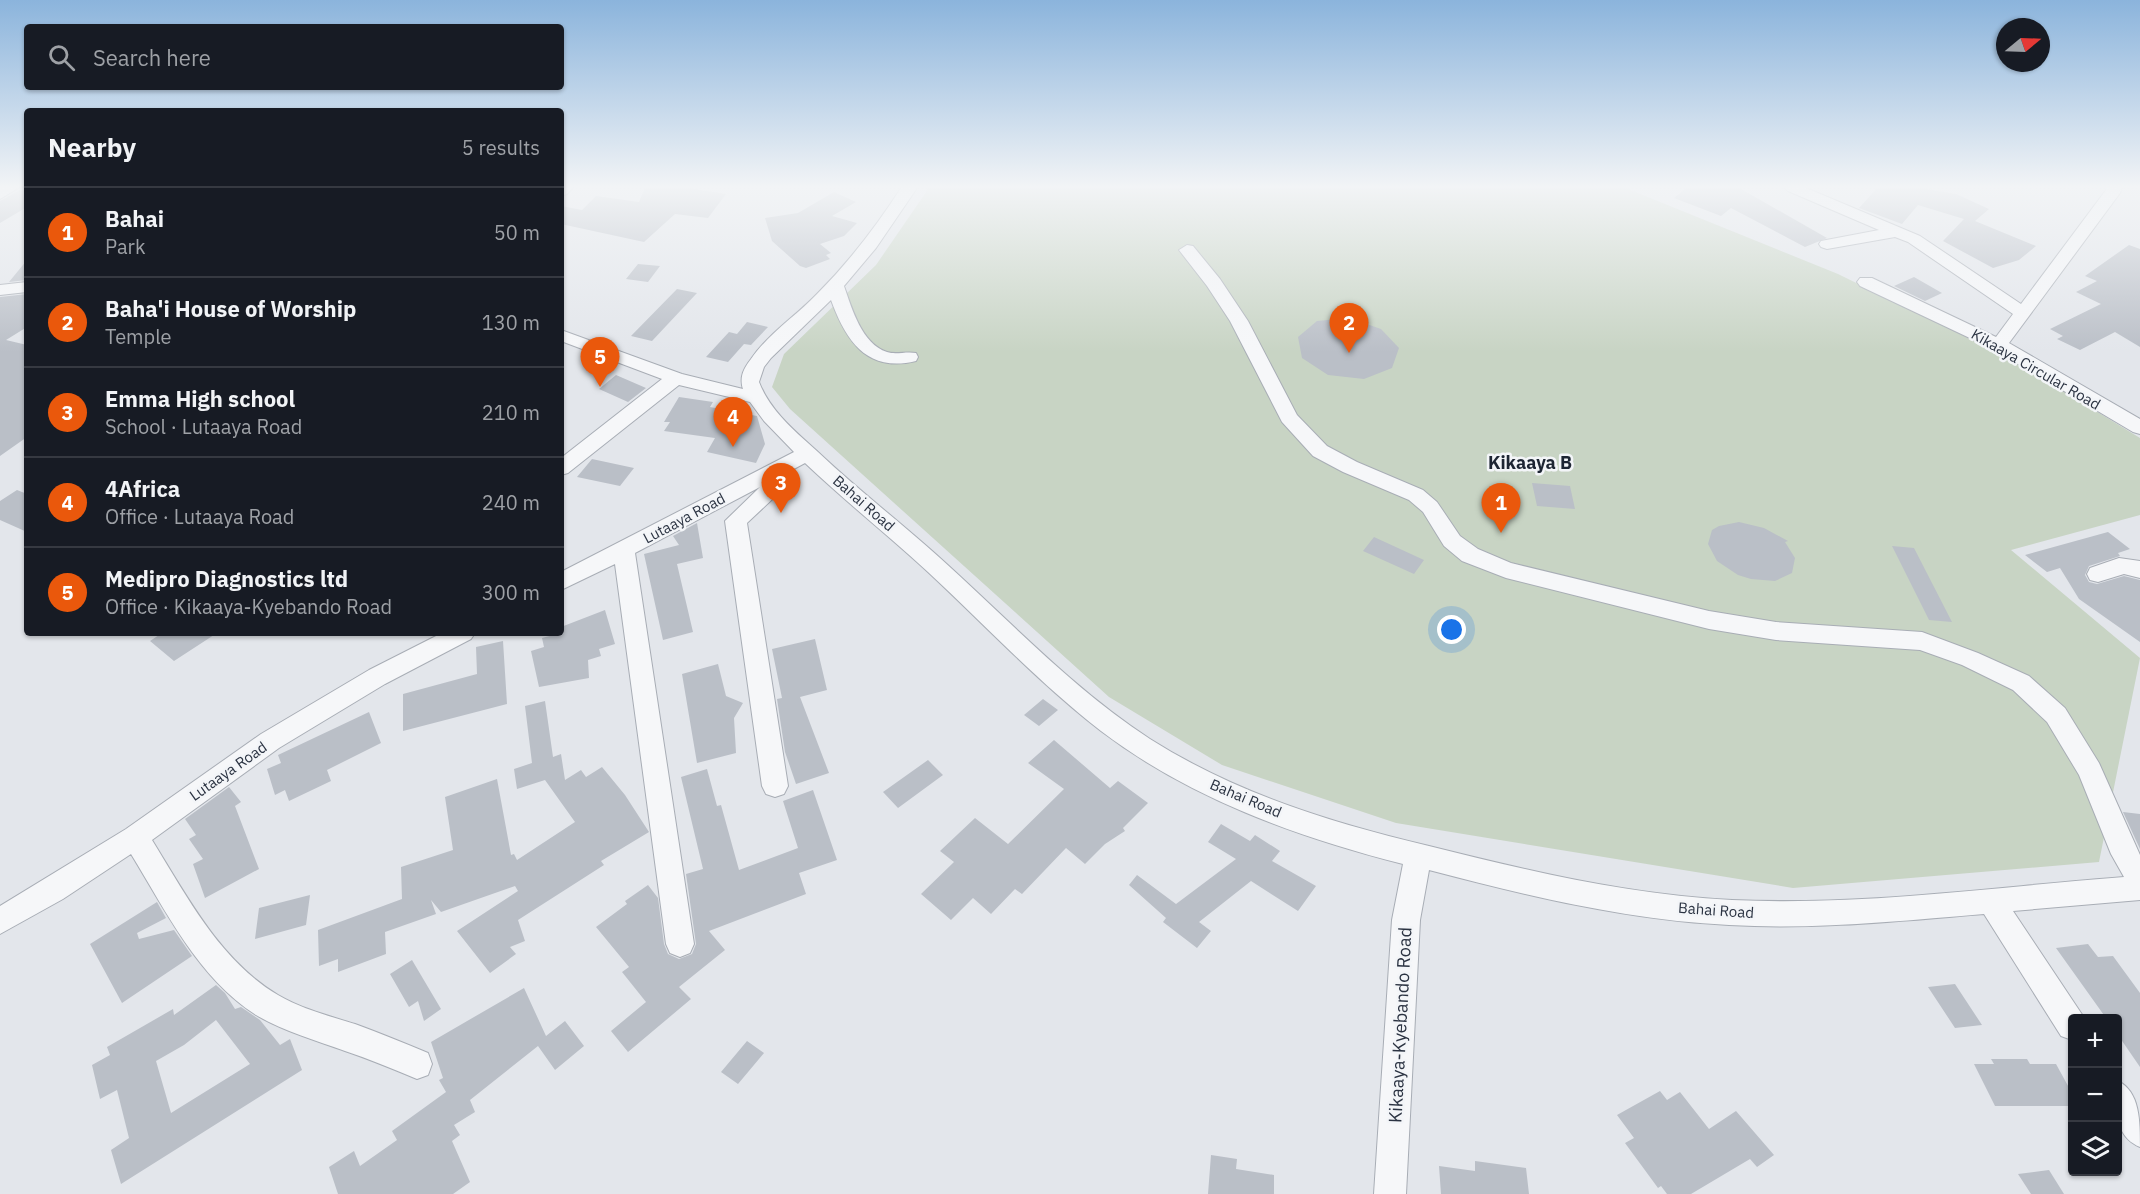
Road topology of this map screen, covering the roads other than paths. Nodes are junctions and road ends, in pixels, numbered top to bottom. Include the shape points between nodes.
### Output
1 (872, 241) edge
2 (1846, 241) edge
3 (1917, 241) edge
4 (2078, 241) edge
5 (1827, 244) dead end
6 (1187, 250) dead end
7 (1866, 282) dead end
8 (835, 285) junction
9 (24, 287) edge
10 (0, 290) edge
11 (2023, 313) junction
12 (564, 336) edge
13 (1999, 345) junction
14 (909, 357) dead end
15 (676, 378) junction
16 (753, 396) junction
17 (2140, 428) edge
18 (807, 454) junction
19 (564, 466) edge
20 (764, 476) junction
21 (624, 550) junction
22 (2140, 570) edge
23 (2098, 574) dead end
24 (564, 580) edge
25 (457, 636) edge
26 (775, 786) dead end
27 (135, 837) junction
28 (1418, 856) junction
29 (2140, 878) edge
30 (2140, 888) edge
31 (1991, 901) junction
32 (0, 921) edge
33 (680, 944) dead end
34 (2068, 1018) edge
35 (417, 1064) dead end
36 (2122, 1102) edge
37 (2140, 1131) edge
38 (1390, 1194) edge

1 - 8 street
2 - 5 street
3 - 11 street
4 - 11 street, Kikaaya Circular Road
6 - 29 street via 1239,321 1289,418 1320,451 1416,495 1430,507 1452,541 1470,555 1506,570 1709,620 1776,630 1922,641 1970,658 2021,684 2056,715 2090,771 2124,854
7 - 13 street, Kikaaya Circular Road
8 - 14 street via 846,320 870,351 886,359
8 - 16 street via 759,361 750,381
9 - 10 street
11 - 13 street, Kikaaya Circular Road
12 - 15 street
13 - 17 street, Kikaaya Circular Road
15 - 16 street
15 - 19 street
16 - 18 street, Bahai Road
18 - 20 street, Lutaaya Road
18 - 28 street, Bahai Road via 909,542 1043,667 1139,744 1206,782 1271,810 1338,835
20 - 21 street, Lutaaya Road
20 - 26 street via 773,487 736,521
21 - 24 street, Lutaaya Road
21 - 33 street
22 - 23 street via 2124,565
25 - 27 street, Lutaaya Road via 377,677 270,741
27 - 32 street, Lutaaya Road
27 - 35 street via 205,946 258,998 313,1026
28 - 31 street, Bahai Road via 1617,901 1696,910 1794,914
28 - 38 street, Kikaaya-Kyebando Road via 1406,920
30 - 31 street, Bahai Road
31 - 34 street
36 - 37 street

